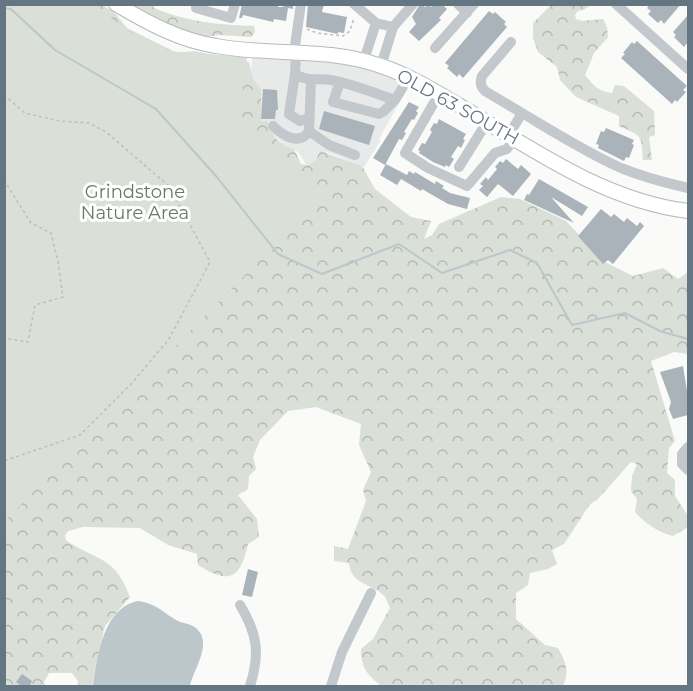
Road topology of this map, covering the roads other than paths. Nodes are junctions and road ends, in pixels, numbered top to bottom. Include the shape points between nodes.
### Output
1 (116, 4) edge
2 (197, 4) edge
3 (235, 4) edge
4 (301, 4) edge
5 (354, 4) edge
6 (413, 4) edge
7 (458, 4) edge
8 (616, 4) edge
9 (628, 8) edge
10 (215, 9) edge
11 (470, 9) edge
12 (376, 23) junction
13 (393, 27) junction
14 (511, 42) dead end
15 (435, 48) dead end
16 (295, 52) junction
17 (364, 60) junction
18 (381, 66) junction
19 (688, 69) edge
20 (295, 74) junction
21 (409, 77) junction
22 (311, 80) junction
23 (340, 82) junction
24 (440, 94) junction
25 (395, 100) junction
26 (522, 113) junction
27 (309, 118) junction
28 (487, 122) junction
29 (273, 126) dead end
30 (309, 131) junction
31 (511, 137) junction
32 (355, 155) dead end
33 (459, 167) dead end
34 (688, 188) edge
35 (688, 211) edge
36 (688, 447) edge
37 (688, 470) edge
38 (371, 594) dead end
39 (240, 605) dead end
40 (250, 687) edge
41 (331, 687) edge

1 - 16 main road, OLD 63 SOUTH via 168,33 199,43
2 - 10 street via 196,8
3 - 10 street via 231,18
4 - 16 street
5 - 12 street
6 - 13 street
7 - 11 street
8 - 9 street
9 - 19 street
11 - 15 street
12 - 13 street
12 - 17 street
13 - 18 street
14 - 26 street via 482,76 481,87
16 - 17 main road, OLD 63 SOUTH
16 - 20 street
17 - 18 main road, OLD 63 SOUTH
18 - 21 main road, OLD 63 SOUTH
20 - 22 street
20 - 27 street via 289,114 300,121
21 - 24 main road, OLD 63 SOUTH
21 - 25 street
22 - 23 street
22 - 27 street
23 - 25 street
23 - 25 street via 333,102 379,114
24 - 28 main road, OLD 63 SOUTH
24 - 31 street via 405,153 428,168 467,186 495,153 507,149
26 - 31 street
26 - 34 street via 599,158
27 - 30 street
28 - 31 main road, OLD 63 SOUTH
28 - 33 street
29 - 30 street via 292,139 300,139
30 - 32 street via 329,145
31 - 35 main road, OLD 63 SOUTH via 597,184 666,208
36 - 37 street via 682,454 682,464
38 - 41 street via 342,652
39 - 40 street via 249,619 256,644

